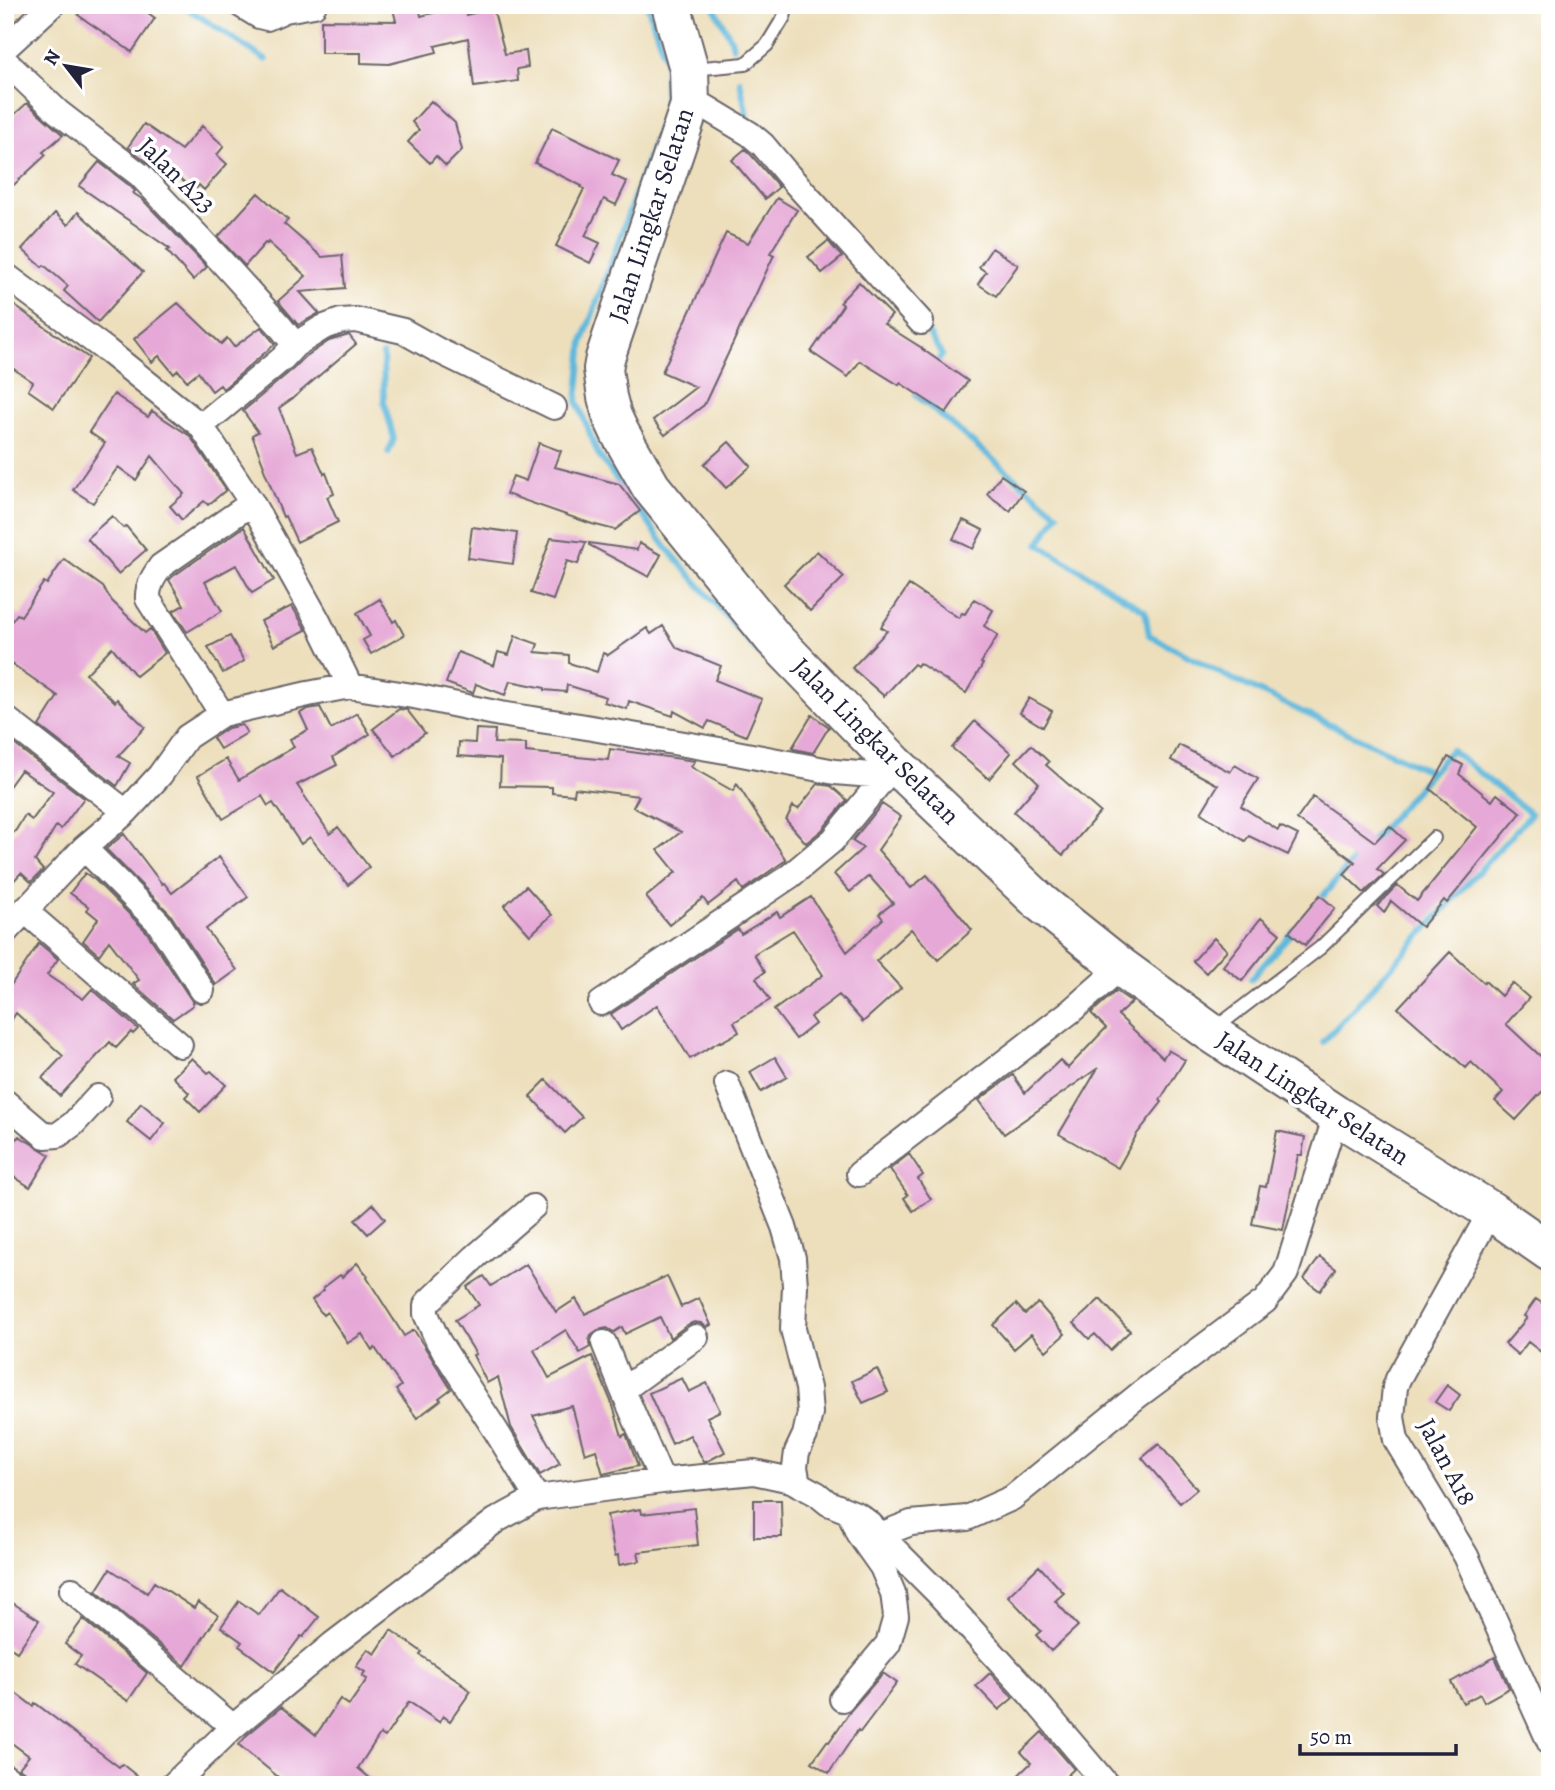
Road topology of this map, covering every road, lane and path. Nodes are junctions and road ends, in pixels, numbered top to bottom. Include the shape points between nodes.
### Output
1 (52, 5) edge
2 (241, 5) edge
3 (314, 5) edge
4 (671, 5) edge
5 (788, 5) edge
6 (5, 48) edge
7 (5, 61) edge
8 (690, 87) junction
9 (5, 275) edge
10 (921, 322) dead end
11 (295, 345) junction
12 (554, 407) dead end
13 (201, 426) junction
14 (252, 502) junction
15 (350, 686) junction
16 (222, 714) junction
17 (5, 718) edge
18 (889, 770) junction
19 (126, 812) junction
20 (1434, 838) dead end
21 (84, 848) junction
22 (24, 910) junction
23 (5, 932) edge
24 (1121, 967) junction
25 (202, 989) dead end
26 (601, 1003) dead end
27 (1210, 1032) junction
28 (180, 1045) dead end
29 (727, 1084) dead end
30 (98, 1097) dead end
31 (5, 1102) edge
32 (1336, 1115) junction
33 (859, 1174) dead end
34 (533, 1207) dead end
35 (1492, 1211) junction
36 (1550, 1252) edge
37 (696, 1337) dead end
38 (604, 1343) dead end
39 (622, 1388) junction
40 (662, 1481) junction
41 (798, 1484) junction
42 (537, 1499) junction
43 (849, 1512) junction
44 (880, 1535) junction
45 (72, 1590) dead end
46 (842, 1699) dead end
47 (233, 1727) junction
48 (1550, 1743) edge
49 (5, 1777) edge
50 (17, 1785) edge
51 (173, 1785) edge
52 (1107, 1785) edge

1 - 6 street
2 - 3 street via 267,18 285,9
4 - 8 highway, Jalan Lingkar Selatan
5 - 8 lane via 767,45 745,64
7 - 11 street, Jalan A23 via 58,112 140,175
8 - 10 street via 707,108 763,145
8 - 18 highway, Jalan Lingkar Selatan via 605,358 612,416 651,487 765,628
9 - 13 street
11 - 12 street via 341,321 403,331
11 - 13 street
13 - 14 street
14 - 15 street
14 - 16 street via 161,566 147,592
15 - 16 street
15 - 18 street via 835,772
16 - 19 street via 187,737
17 - 19 street
18 - 24 highway, Jalan Lingkar Selatan via 1041,904
18 - 26 street via 833,840 790,876
19 - 21 street
20 - 27 lane via 1320,948
21 - 22 street
21 - 25 street via 158,922
22 - 23 street
22 - 28 street
24 - 27 highway, Jalan Lingkar Selatan
24 - 33 street via 1071,1011
27 - 32 highway, Jalan Lingkar Selatan
29 - 41 street via 793,1258 793,1329 810,1413 797,1452
30 - 31 street via 58,1135 44,1136
32 - 35 highway, Jalan Lingkar Selatan
32 - 44 street via 1286,1273 1265,1301 1012,1497 967,1518 911,1523
34 - 42 street via 429,1301 426,1314 438,1341
35 - 36 highway, Jalan Lingkar Selatan
35 - 48 street, Jalan A18 via 1398,1379 1392,1417 1396,1440 1466,1556
37 - 39 street
38 - 39 street
39 - 40 street
40 - 41 street via 754,1472
40 - 42 street
41 - 43 street
42 - 47 street via 495,1521
43 - 44 street
43 - 46 street via 882,1567 896,1616 888,1644
44 - 52 street via 1030,1693
45 - 47 street
47 - 51 street
49 - 50 street

